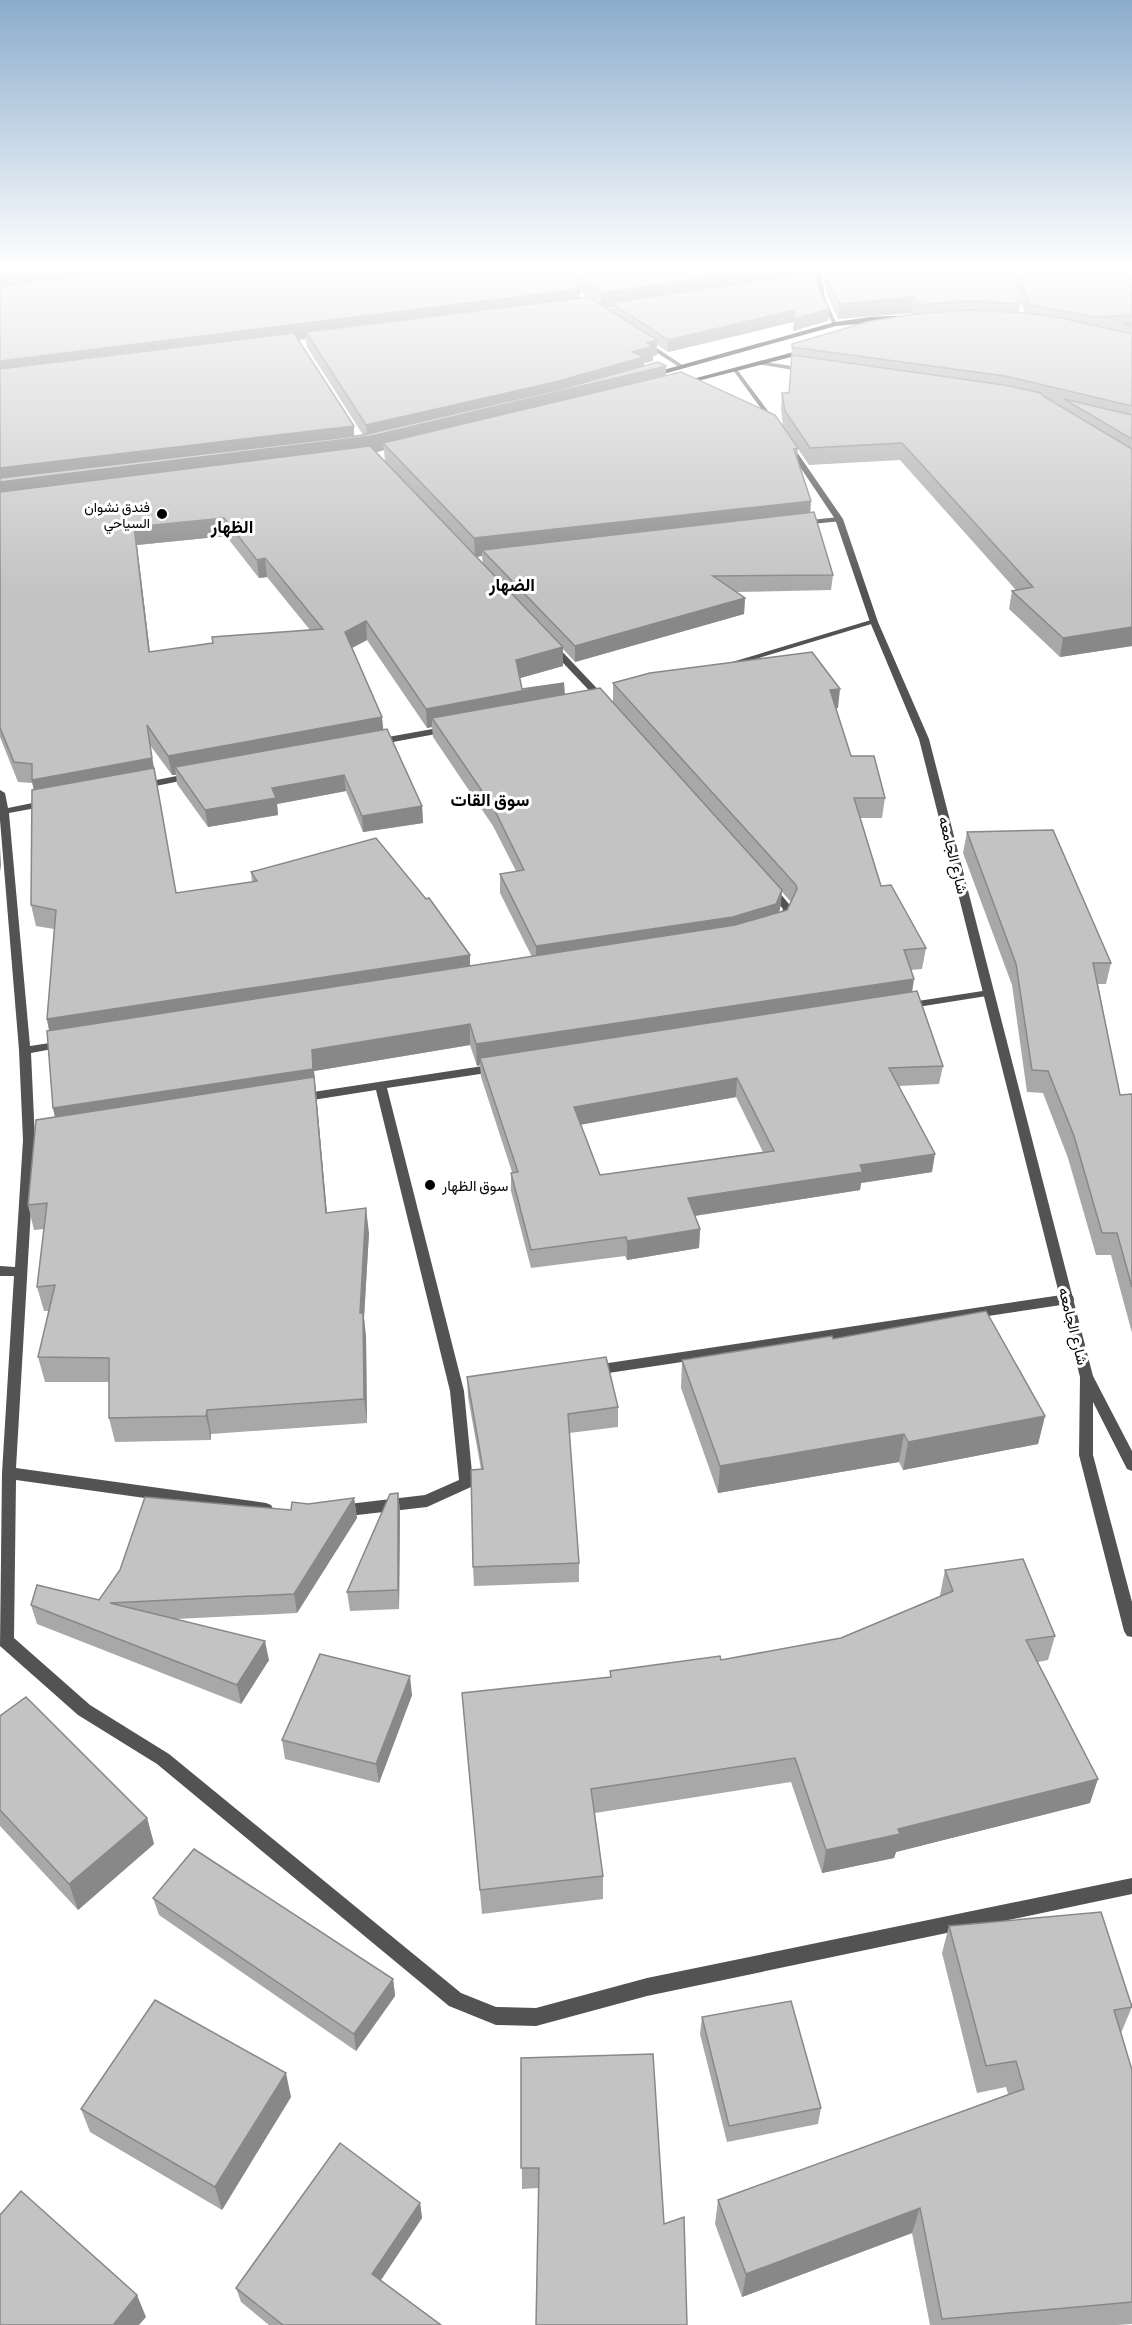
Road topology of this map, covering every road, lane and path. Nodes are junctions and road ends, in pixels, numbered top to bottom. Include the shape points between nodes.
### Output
1 (649, 376) edge
2 (714, 376) edge
3 (740, 376) edge
4 (637, 379) edge
5 (667, 387) edge
6 (839, 519) junction
7 (793, 524) edge
8 (874, 622) junction
9 (546, 640) edge
10 (716, 668) edge
11 (615, 697) edge
12 (603, 700) junction
13 (591, 702) edge
14 (611, 709) edge
15 (462, 726) edge
16 (368, 744) edge
17 (204, 774) edge
18 (133, 787) edge
19 (0, 793) edge
20 (63, 800) edge
21 (2, 811) edge
22 (765, 883) edge
23 (771, 930) edge
24 (989, 993) junction
25 (896, 1008) edge
26 (72, 1043) edge
27 (25, 1050) junction
28 (509, 1066) edge
29 (381, 1086) junction
30 (287, 1100) edge
31 (0, 1271) edge
32 (20, 1272) junction
33 (1068, 1299) junction
34 (586, 1371) edge
35 (1086, 1376) junction
36 (6, 1424) edge
37 (1132, 1465) edge
38 (9, 1473) junction
39 (275, 1510) edge
40 (321, 1513) edge
41 (1132, 1631) edge
42 (3, 1640) edge
43 (1132, 1886) edge

1 - 4 main road
2 - 5 main road
3 - 6 street, شارع الجامعه
6 - 7 street
6 - 8 street, شارع الجامعه
8 - 10 street
8 - 24 street, شارع الجامعه via 924,739
9 - 12 street
11 - 12 street
12 - 13 street
12 - 14 street
15 - 16 street
17 - 18 street
19 - 21 street
20 - 21 street
21 - 27 street
22 - 23 street via 788,909 780,927
24 - 25 street
24 - 33 street, شارع الجامعه
26 - 27 street
27 - 32 street via 35,1139
28 - 29 street
29 - 30 street
29 - 40 street via 463,1390 466,1483 427,1501
31 - 32 street
32 - 36 street
33 - 34 street
33 - 35 street, شارع الجامعه
35 - 37 street, شارع الجامعه
35 - 41 street, شارع الجامعه via 1086,1455
36 - 38 street
38 - 39 street
38 - 42 street
42 - 43 street via 84,1710 163,1759 455,2000 495,2016 536,2017 659,1985

